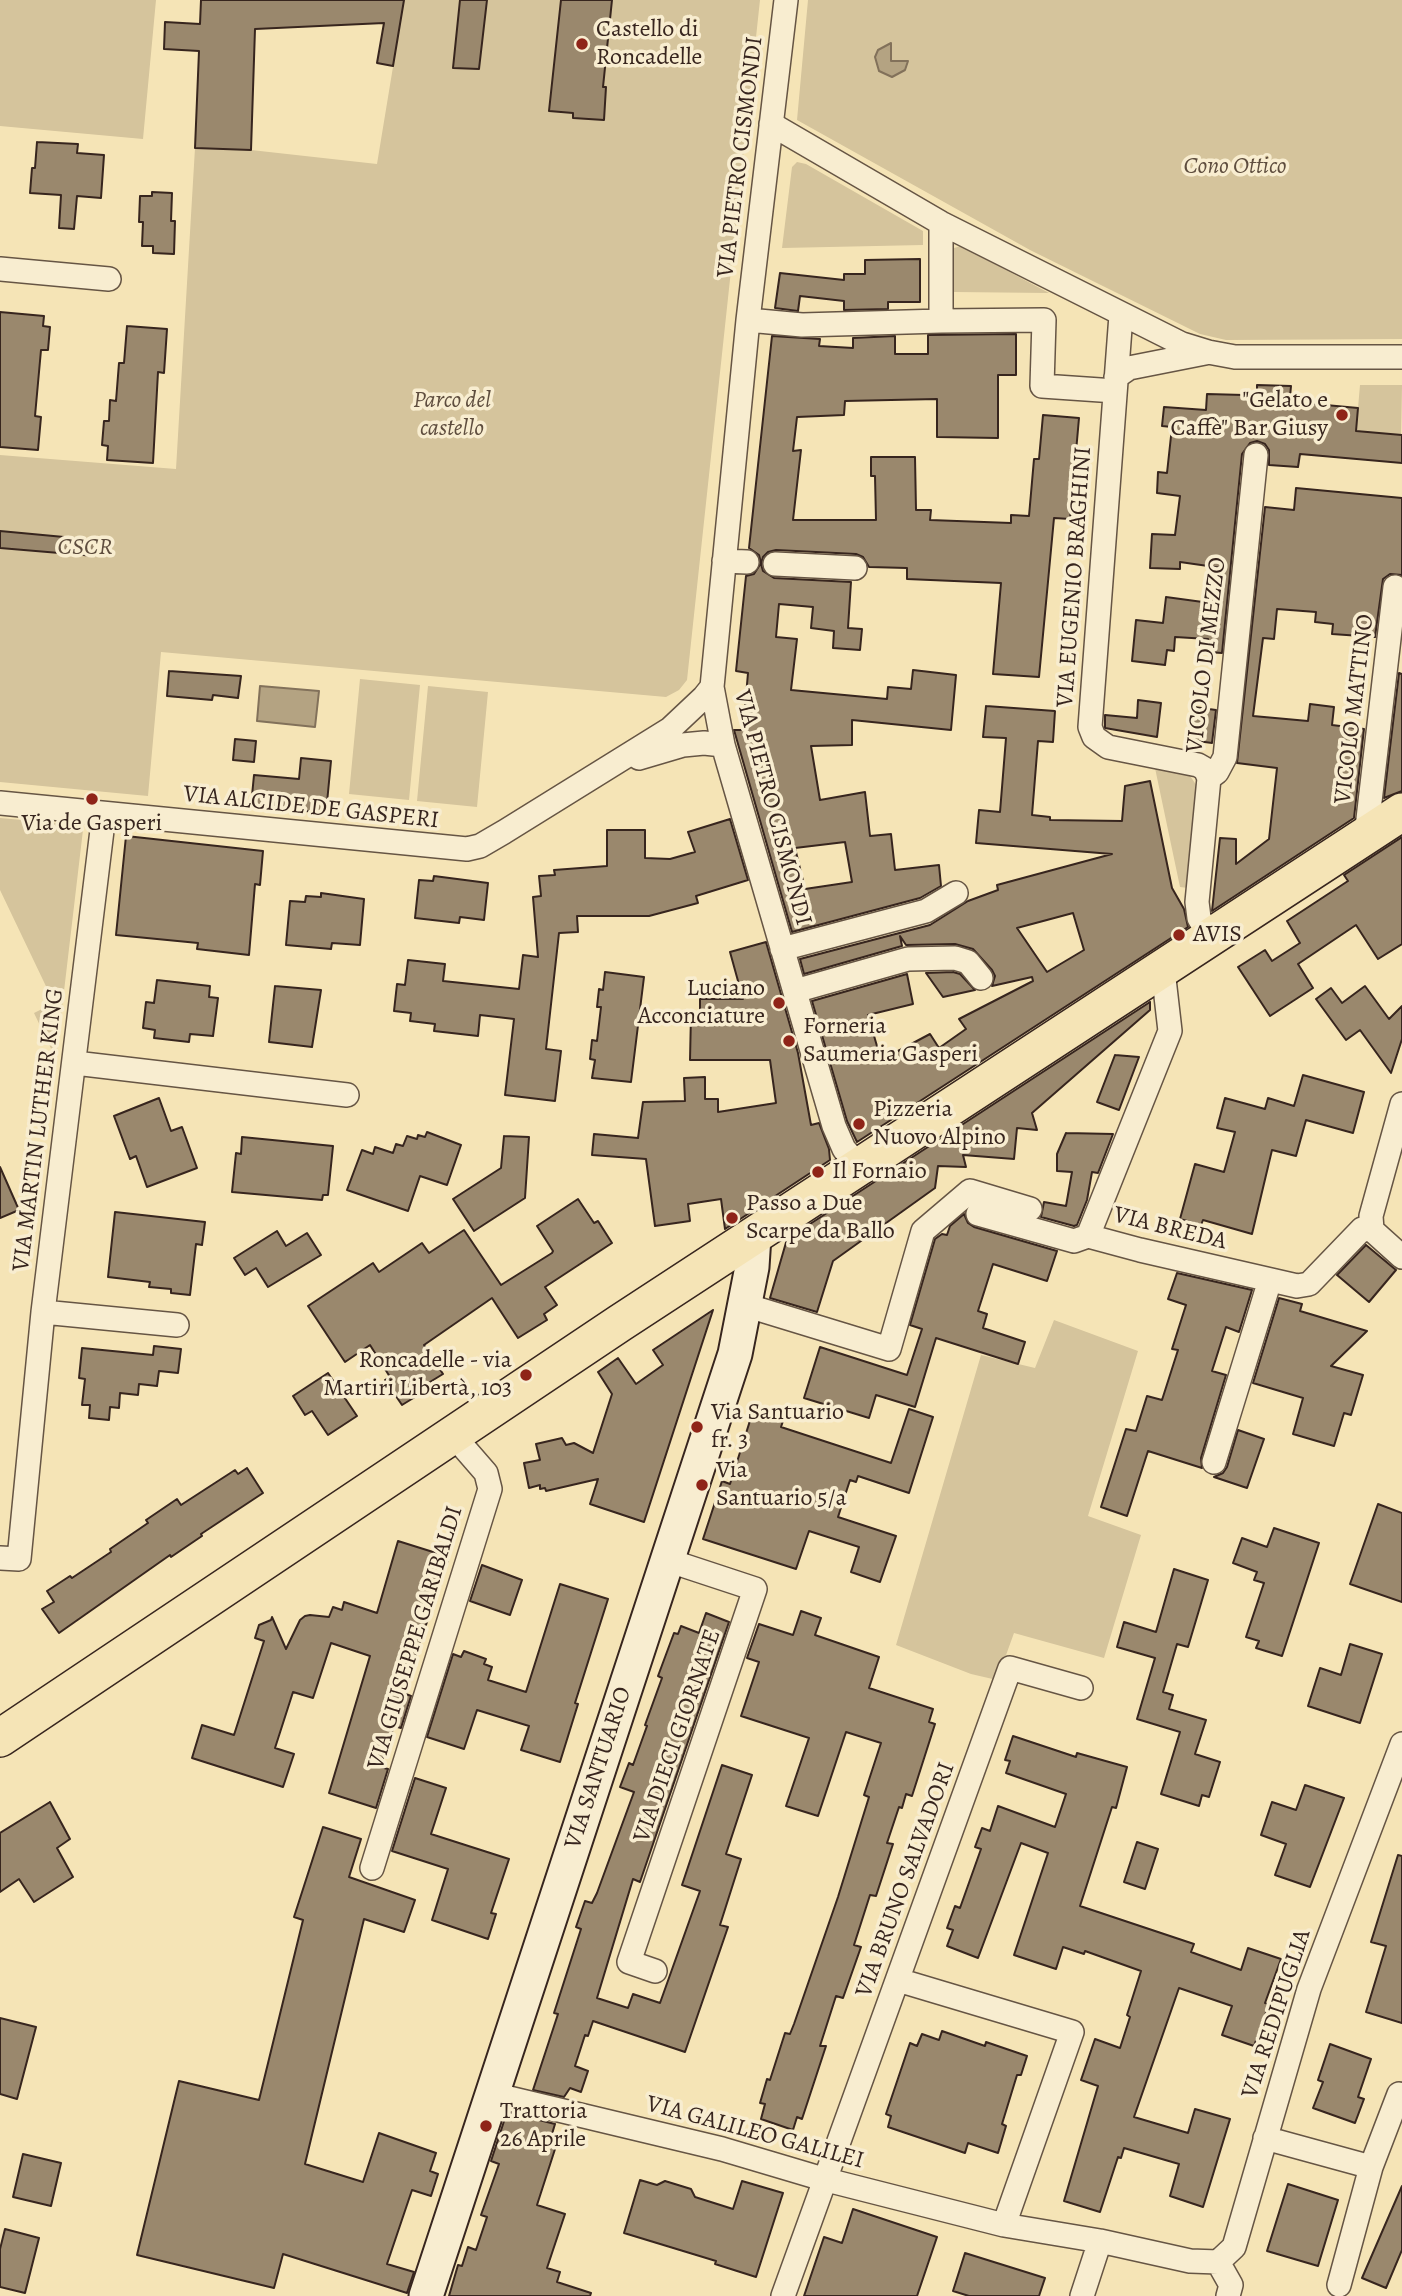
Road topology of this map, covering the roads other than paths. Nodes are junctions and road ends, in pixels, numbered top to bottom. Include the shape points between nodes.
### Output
1 (786, 0) edge
2 (771, 124) junction
3 (941, 223) junction
4 (0, 269) edge
5 (108, 279) dead end
6 (1121, 315) junction
7 (748, 320) junction
8 (941, 321) junction
9 (1208, 352) junction
10 (1402, 357) edge
11 (1116, 384) junction
12 (1256, 455) dead end
13 (724, 561) junction
14 (747, 562) dead end
15 (775, 564) dead end
16 (855, 568) dead end
17 (1395, 587) dead end
18 (712, 687) junction
19 (715, 711) junction
20 (683, 745) junction
21 (723, 745) junction
22 (597, 774) junction
23 (1209, 778) junction
24 (0, 803) edge
25 (1402, 812) edge
26 (103, 814) junction
27 (1366, 836) junction
28 (956, 893) dead end
29 (1211, 938) junction
30 (782, 949) junction
31 (1163, 970) junction
32 (981, 978) dead end
33 (795, 991) junction
34 (75, 1063) junction
35 (348, 1095) dead end
36 (1402, 1104) edge
37 (866, 1164) junction
38 (1030, 1209) dead end
39 (978, 1214) dead end
40 (1372, 1230) junction
41 (754, 1236) junction
42 (1088, 1236) junction
43 (1402, 1257) edge
44 (1270, 1280) junction
45 (745, 1305) junction
46 (43, 1312) junction
47 (177, 1325) dead end
48 (453, 1435) junction
49 (1214, 1462) dead end
50 (0, 1558) edge
51 (667, 1560) junction
52 (1081, 1688) dead end
53 (0, 1738) edge
54 (1402, 1744) edge
55 (372, 1868) dead end
56 (655, 1971) dead end
57 (898, 1980) junction
58 (492, 2094) junction
59 (1399, 2094) dead end
60 (1265, 2138) junction
61 (1371, 2167) junction
62 (823, 2179) junction
63 (1004, 2225) junction
64 (1100, 2241) junction
65 (1218, 2262) junction
66 (1339, 2285) dead end
67 (426, 2296) edge
68 (783, 2296) edge
69 (1082, 2296) edge
70 (1228, 2296) edge

1 - 2 street, VIA PIETRO CISMONDI
2 - 3 street
2 - 7 street, VIA PIETRO CISMONDI
3 - 6 street
3 - 8 street
4 - 5 street
6 - 9 street
6 - 11 street, VIA EUGENIO BRAGHINI
7 - 8 street via 802,325
7 - 13 street, VIA PIETRO CISMONDI
8 - 11 street via 1044,320 1042,386
9 - 10 street via 1235,357
9 - 11 street via 1129,368
11 - 23 street, VIA EUGENIO BRAGHINI via 1090,726 1094,737 1108,747 1198,765
12 - 23 street, VICOLO DI MEZZO via 1224,757
13 - 14 street
13 - 18 street, VIA PIETRO CISMONDI
15 - 16 street
17 - 27 street, VICOLO MATTINO
18 - 19 street, VIA PIETRO CISMONDI
18 - 22 street, VIA ALCIDE DE GASPERI via 670,729
19 - 20 street, VIA ALCIDE DE GASPERI via 708,731
19 - 21 street, VIA PIETRO CISMONDI
20 - 21 street, VIA ALCIDE DE GASPERI
20 - 22 street, VIA ALCIDE DE GASPERI
21 - 30 street, VIA PIETRO CISMONDI
22 - 26 street, VIA ALCIDE DE GASPERI via 480,846 467,849
23 - 29 street, VICOLO DI MEZZO via 1197,902 1199,918
24 - 26 street, VIA ALCIDE DE GASPERI
25 - 27 main road
26 - 34 street, VIA MARTIN LUTHER KING
27 - 29 main road
28 - 30 street via 926,911
29 - 31 main road
30 - 33 street, VIA PIETRO CISMONDI
31 - 37 main road
31 - 42 street, VIA BREDA via 1170,1031
32 - 33 street via 968,962 955,958 908,959
33 - 37 street, VIA PIETRO CISMONDI via 834,1126 844,1149
34 - 35 street
34 - 46 street, VIA MARTIN LUTHER KING
36 - 40 street via 1371,1216
37 - 41 main road
38 - 45 street via 970,1191 923,1231 889,1349
39 - 42 street via 1074,1241
40 - 43 street
40 - 44 street, VIA BREDA via 1362,1229 1309,1284
41 - 45 street, VIA SANTUARIO
41 - 48 main road
42 - 44 street, VIA BREDA
44 - 49 street
45 - 51 street, VIA SANTUARIO via 735,1354
46 - 47 street
46 - 50 street, VIA MARTIN LUTHER KING via 19,1559
48 - 53 main road
48 - 55 street, VIA GIUSEPPE GARIBALDI via 486,1472 490,1489
51 - 56 street, VIA DIECI GIORNATE via 755,1589 629,1962
51 - 58 street, VIA SANTUARIO
52 - 57 street, VIA BRUNO SALVADORI via 1010,1668
54 - 60 street, VIA REDIPUGLIA via 1309,1989
57 - 62 street, VIA BRUNO SALVADORI
57 - 63 street via 1072,2032
58 - 62 street, VIA GALILEO GALILEI via 722,2149
58 - 67 street, VIA SANTUARIO
59 - 61 street
60 - 61 street
60 - 65 street, VIA REDIPUGLIA via 1234,2247
61 - 66 street
62 - 63 street, VIA GALILEO GALILEI
62 - 68 street, VIA BRUNO SALVADORI
63 - 64 street, VIA GALILEO GALILEI
64 - 65 street, VIA GALILEO GALILEI via 1190,2261
64 - 69 street
65 - 70 street via 1231,2285

